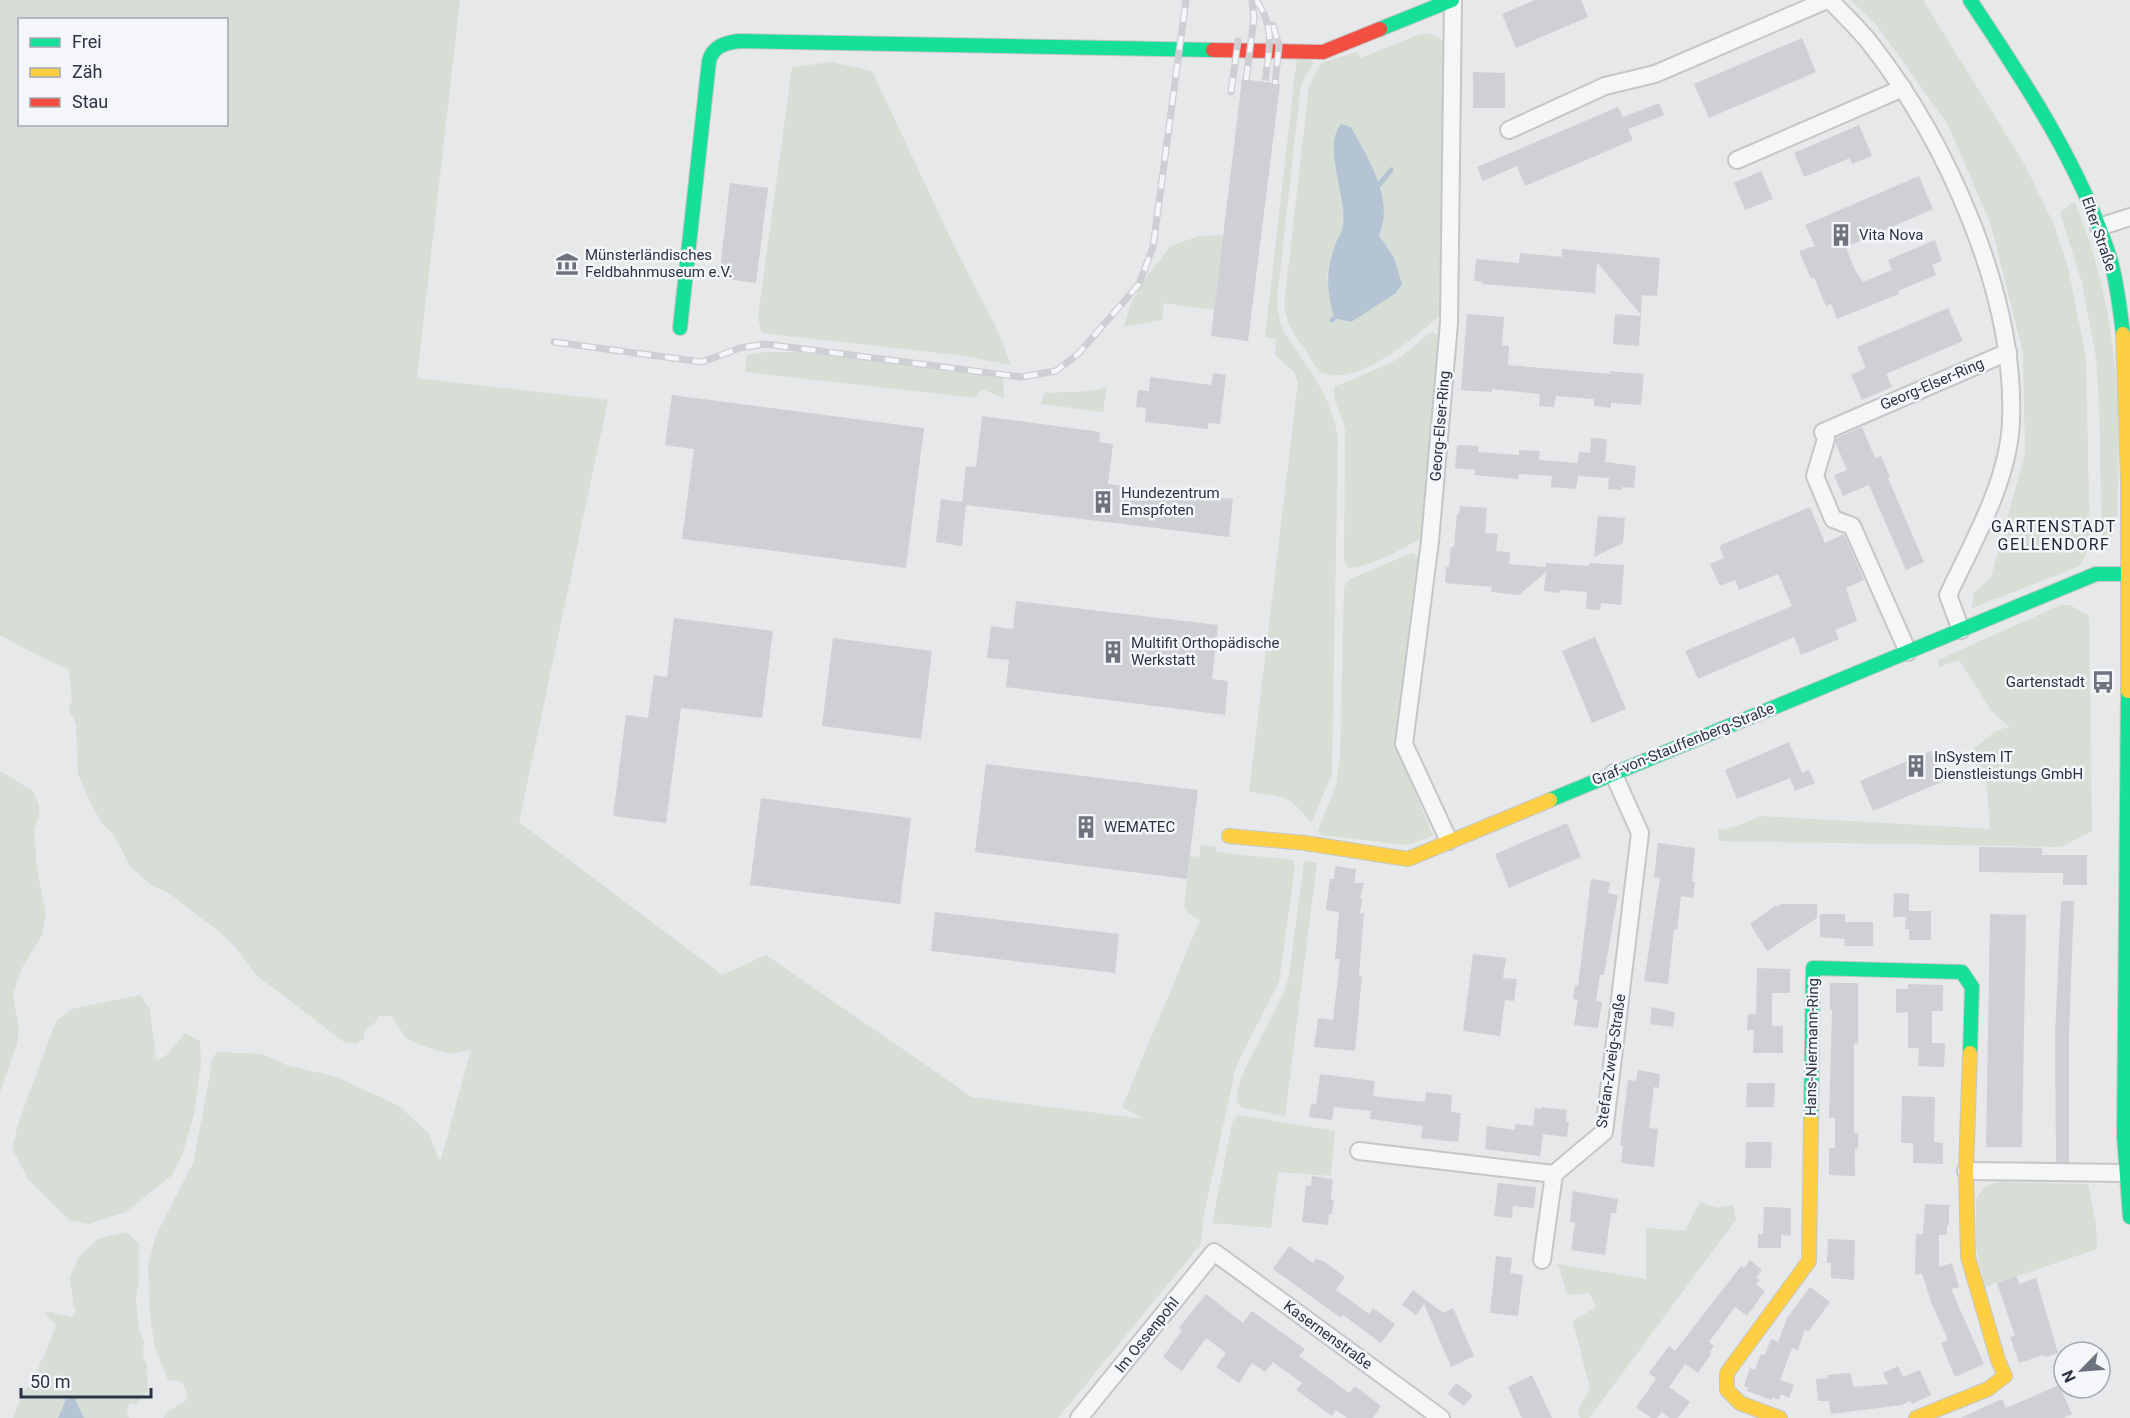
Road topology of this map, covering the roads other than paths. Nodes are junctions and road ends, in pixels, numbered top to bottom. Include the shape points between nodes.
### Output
1 (1453, 0) edge
2 (1828, 0) edge
3 (1970, 0) edge
4 (1903, 88) junction
5 (1509, 130) dead end
6 (1737, 160) dead end
7 (2130, 217) edge
8 (2099, 227) junction
9 (680, 328) dead end
10 (2008, 352) junction
11 (2129, 574) edge
12 (1961, 630) junction
13 (1908, 652) junction
14 (1613, 773) junction
15 (1229, 836) dead end
16 (1449, 841) junction
17 (1359, 1151) dead end
18 (1966, 1172) junction
19 (2127, 1173) junction
20 (1554, 1174) junction
21 (2130, 1218) edge
22 (1214, 1252) joint
23 (1542, 1260) dead end
24 (1079, 1418) edge
25 (1441, 1418) edge
26 (1780, 1418) edge
27 (1916, 1418) edge

1 - 9 street, Georg-Elser-Ring via 1323,52 739,41 719,45 709,61
1 - 16 street, Georg-Elser-Ring via 1449,323 1430,541 1404,744
2 - 4 street, Georg-Elser-Ring via 1869,41
2 - 5 street, Georg-Elser-Ring via 1656,74 1605,86
3 - 8 street, Elter Straße via 2050,123
4 - 6 street
4 - 10 street, Georg-Elser-Ring via 1961,196 1993,289
7 - 8 street
8 - 11 street, Elter Straße via 2117,291 2123,336
10 - 12 street, Georg-Elser-Ring via 2011,422 2003,470 1948,595
10 - 13 street, Georg-Elser-Ring via 1823,432 1826,439 1815,476 1833,519 1852,526
11 - 12 street, Graf-von-Stauffenberg-Straße via 2096,574
11 - 19 street, Elter Straße via 2124,1124
12 - 13 street, Graf-von-Stauffenberg-Straße
13 - 14 street, Graf-von-Stauffenberg-Straße
14 - 16 street, Graf-von-Stauffenberg-Straße
14 - 20 street, Stefan-Zweig-Straße via 1640,833 1604,1132
15 - 16 street, Graf-von-Stauffenberg-Straße via 1408,859
17 - 20 street
18 - 19 street
18 - 26 street, Hans-Niermann-Ring via 1972,987 1962,972 1813,968 1809,1261 1727,1373 1727,1390 1740,1403
18 - 27 street, Hans-Niermann-Ring via 1968,1257 2005,1376 1988,1389
19 - 21 street, Elter Straße
20 - 23 street
22 - 24 street, Im Ossenpohl
22 - 25 street, Kasernenstraße

